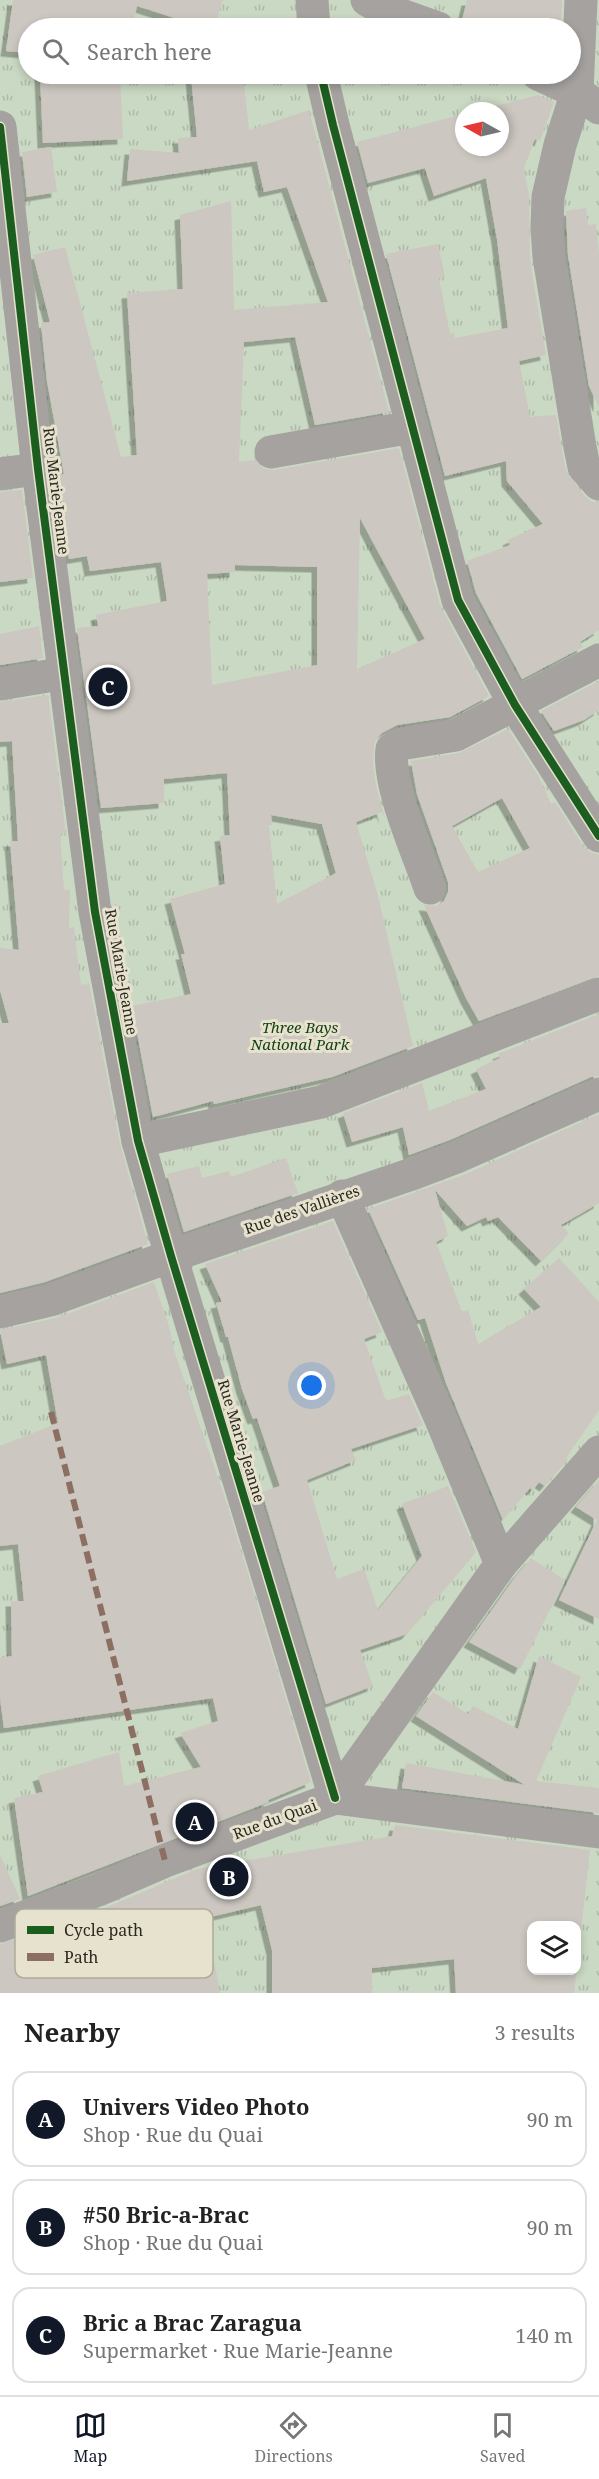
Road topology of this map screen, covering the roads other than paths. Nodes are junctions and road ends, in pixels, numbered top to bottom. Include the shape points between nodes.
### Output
1 (312, 0) edge
2 (367, 0) edge
3 (581, 0) edge
4 (313, 18) edge
5 (410, 18) edge
6 (323, 84) edge
7 (557, 84) edge
8 (588, 100) edge
9 (0, 127) edge
10 (412, 427) junction
11 (271, 452) dead end
12 (38, 469) junction
13 (0, 474) edge
14 (599, 483) edge
15 (599, 660) edge
16 (66, 673) junction
17 (0, 684) edge
18 (514, 705) junction
19 (599, 836) edge
20 (430, 888) dead end
21 (599, 994) edge
22 (599, 1094) edge
23 (138, 1141) junction
24 (342, 1196) junction
25 (171, 1256) junction
26 (0, 1312) edge
27 (599, 1452) edge
28 (501, 1564) junction
29 (334, 1798) junction
30 (599, 1832) edge
31 (46, 1909) edge
32 (15, 1920) edge
33 (0, 1926) edge

1 - 4 street
2 - 5 street
3 - 8 street
6 - 10 street
7 - 8 street
8 - 14 street via 560,145 548,197 547,226 584,468
9 - 12 street, Rue Marie-Jeanne
10 - 11 street
10 - 18 street via 458,600
12 - 13 street
12 - 16 street, Rue Marie-Jeanne
15 - 18 street
16 - 17 street
16 - 23 street, Rue Marie-Jeanne via 95,912
18 - 19 street
18 - 20 street via 456,735 400,744 392,749 394,784
21 - 23 street via 321,1102
22 - 24 street, Rue des Vallières via 459,1156
23 - 25 street, Rue Marie-Jeanne
24 - 25 street, Rue des Vallières
24 - 28 street
25 - 26 street, Rue des Vallières via 50,1300
25 - 29 street, Rue Marie-Jeanne
27 - 28 street
28 - 29 street
29 - 30 street, Rue du Quai
29 - 31 street, Rue du Quai
32 - 33 street, Rue du Quai

